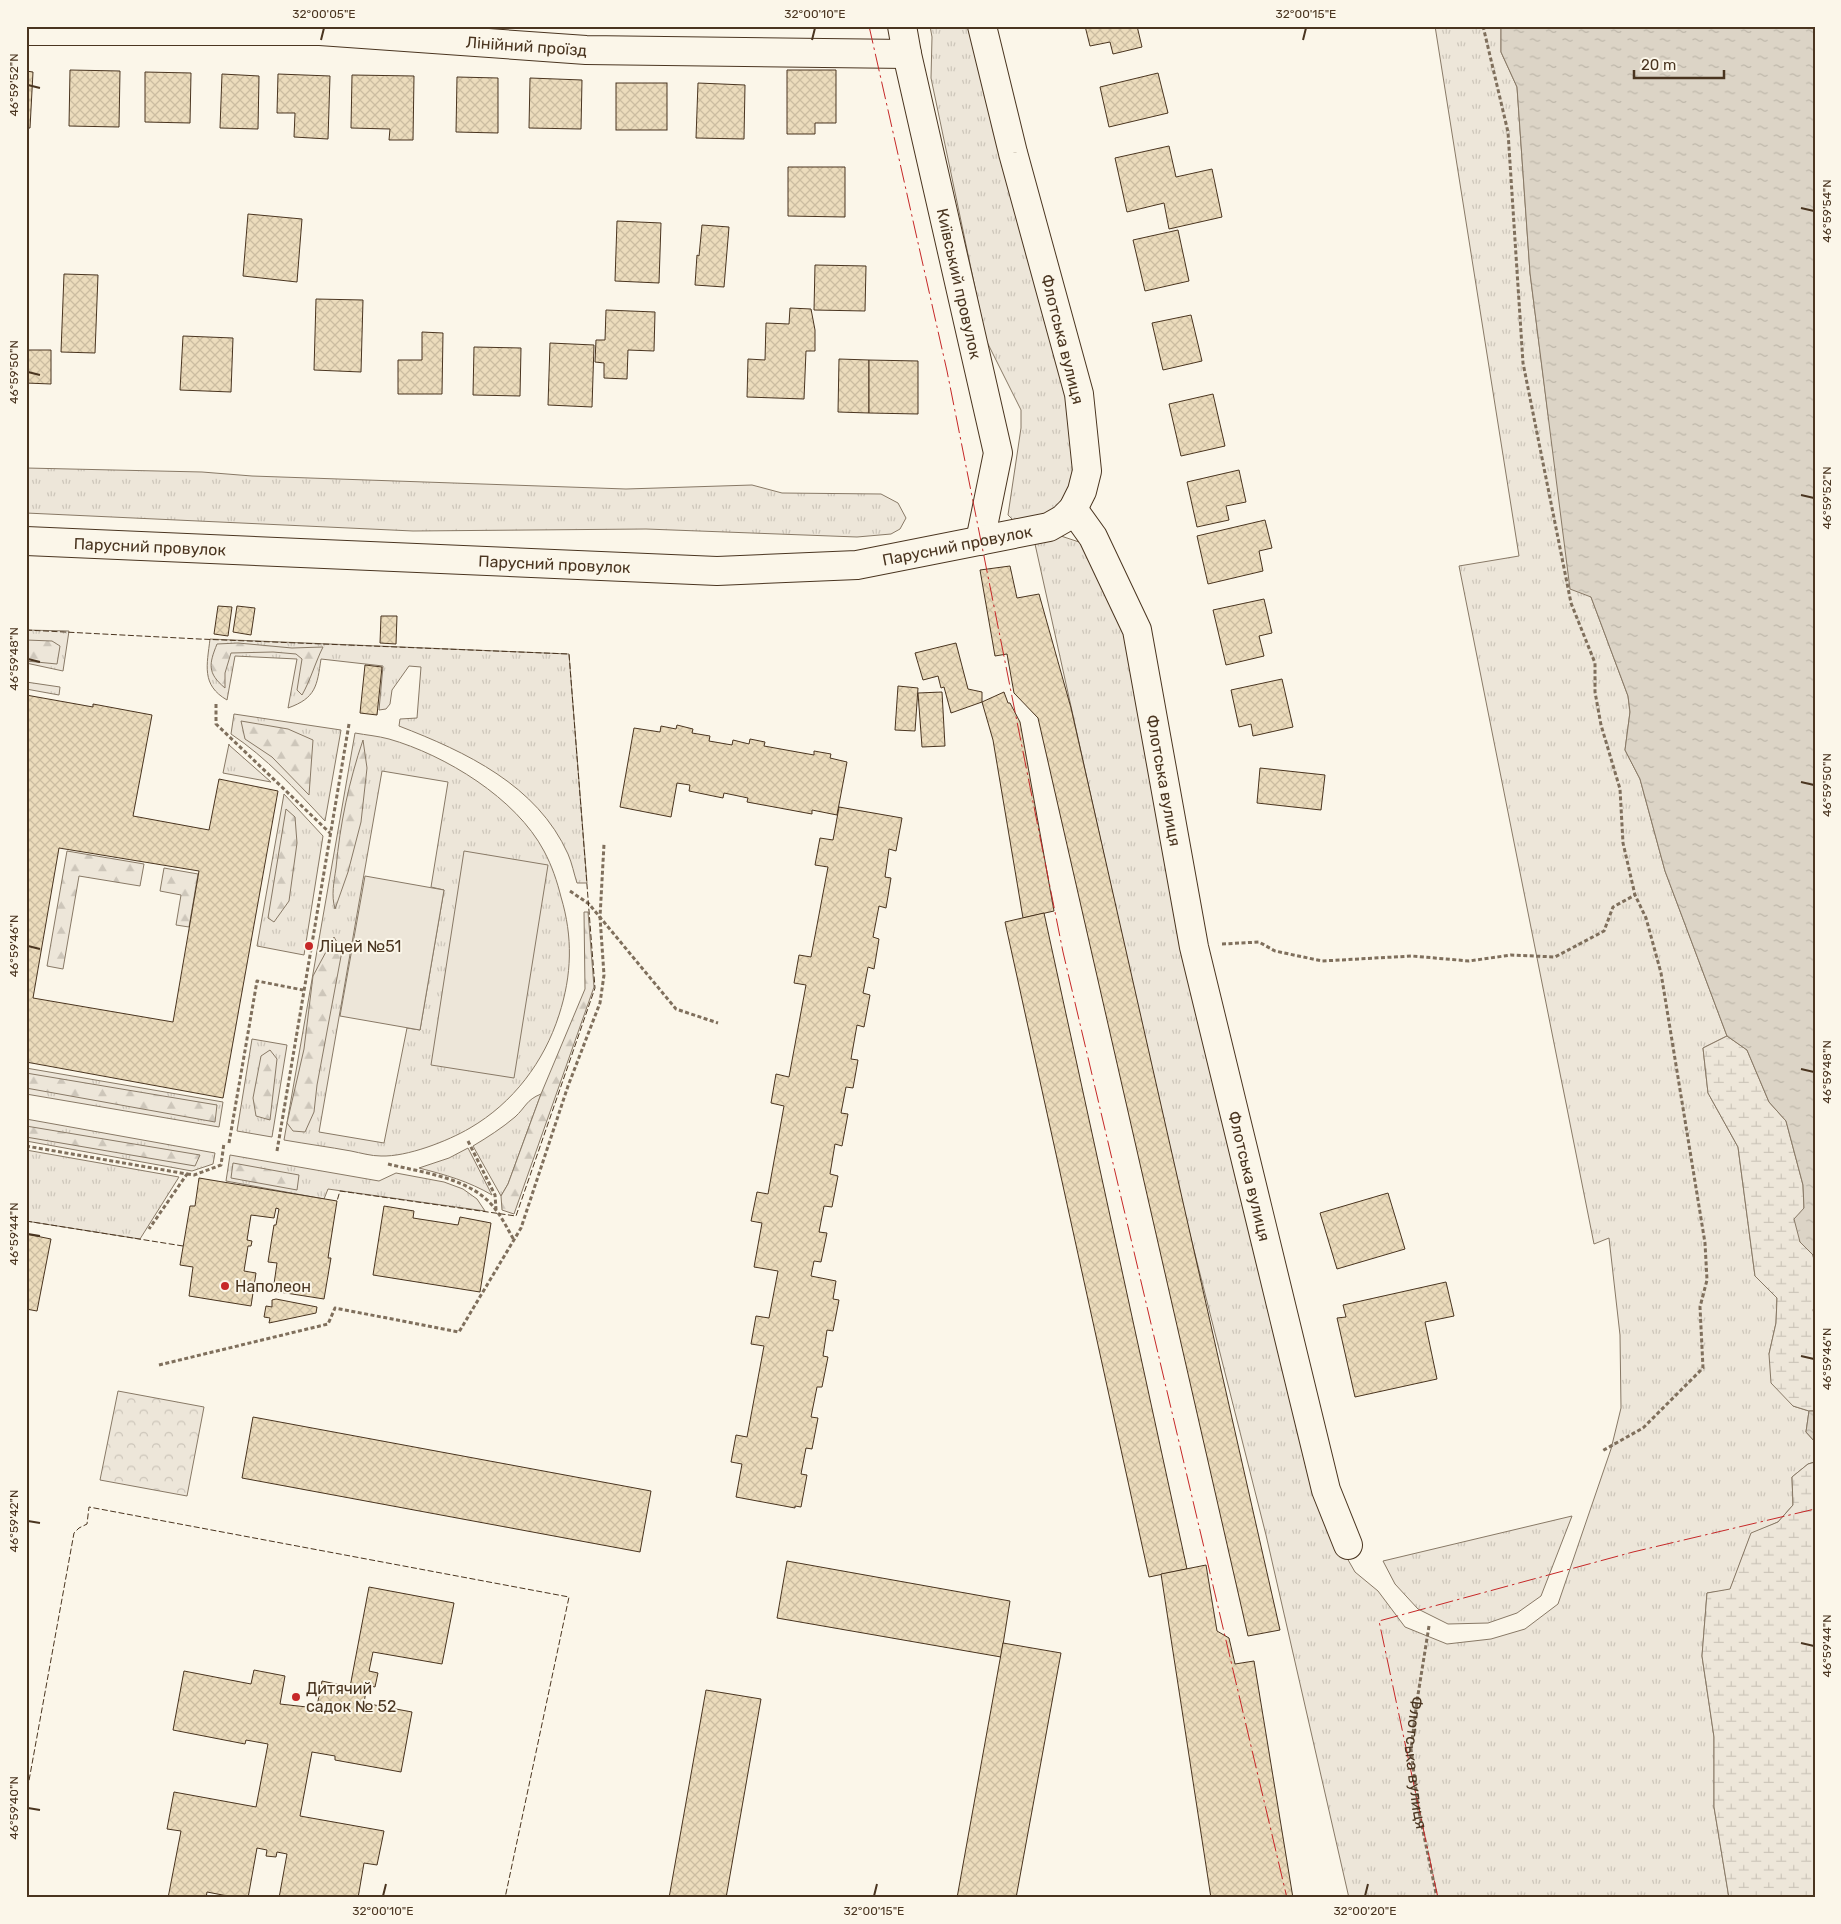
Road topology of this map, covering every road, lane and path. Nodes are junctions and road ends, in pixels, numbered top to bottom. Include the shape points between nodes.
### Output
1 (902, 26) edge
2 (982, 26) edge
3 (1483, 26) edge
4 (26, 31) edge
5 (907, 54) junction
6 (1073, 510) junction
7 (26, 541) edge
8 (980, 541) junction
9 (216, 704) dead end
10 (349, 724) dead end
11 (330, 833) junction
12 (604, 844) dead end
13 (570, 892) dead end
14 (1635, 895) junction
15 (600, 918) junction
16 (1194, 947) junction
17 (303, 990) junction
18 (718, 1023) dead end
19 (468, 1141) dead end
20 (224, 1143) dead end
21 (230, 1143) dead end
22 (26, 1146) edge
23 (277, 1151) dead end
24 (388, 1164) dead end
25 (187, 1174) junction
26 (496, 1210) junction
27 (149, 1229) dead end
28 (514, 1240) junction
29 (160, 1365) dead end
30 (1602, 1451) dead end
31 (1348, 1545) dead end
32 (1429, 1626) dead end
33 (1436, 1898) edge

1 - 5 street, Київський провулок
2 - 6 street, Флотська вулиця via 1079,394 1087,472
3 - 14 path via 1508,132 1522,363 1571,603 1595,663 1595,692 1620,789 1623,843
4 - 5 street, Лінійний проїзд via 320,31 586,50
5 - 8 street, Київський провулок via 998,454
6 - 8 street, Парусний провулок via 1049,527
6 - 16 street, Флотська вулиця via 1094,537 1137,630
7 - 8 street, Парусний провулок via 717,571 857,565
9 - 11 path via 216,724
10 - 11 path
11 - 17 path
12 - 15 path
13 - 15 path via 589,904
14 - 16 path via 1613,906 1604,931 1555,957 1511,955 1469,961 1412,956 1322,961 1275,951 1260,942
14 - 30 path via 1646,918 1661,973 1705,1243 1708,1280 1700,1307 1703,1368 1643,1428
15 - 18 path via 676,1009
15 - 28 path via 604,975 600,1003
16 - 31 street, Флотська вулиця via 1326,1490
17 - 21 path via 257,981
17 - 23 path
19 - 26 path via 495,1195
20 - 25 path via 221,1165 194,1175
22 - 25 path
24 - 26 path via 452,1180 478,1193
25 - 27 path
26 - 28 path
28 - 29 path via 460,1332 335,1308 328,1324
32 - 33 path, Флотська вулиця via 1416,1701 1412,1749 1418,1808

